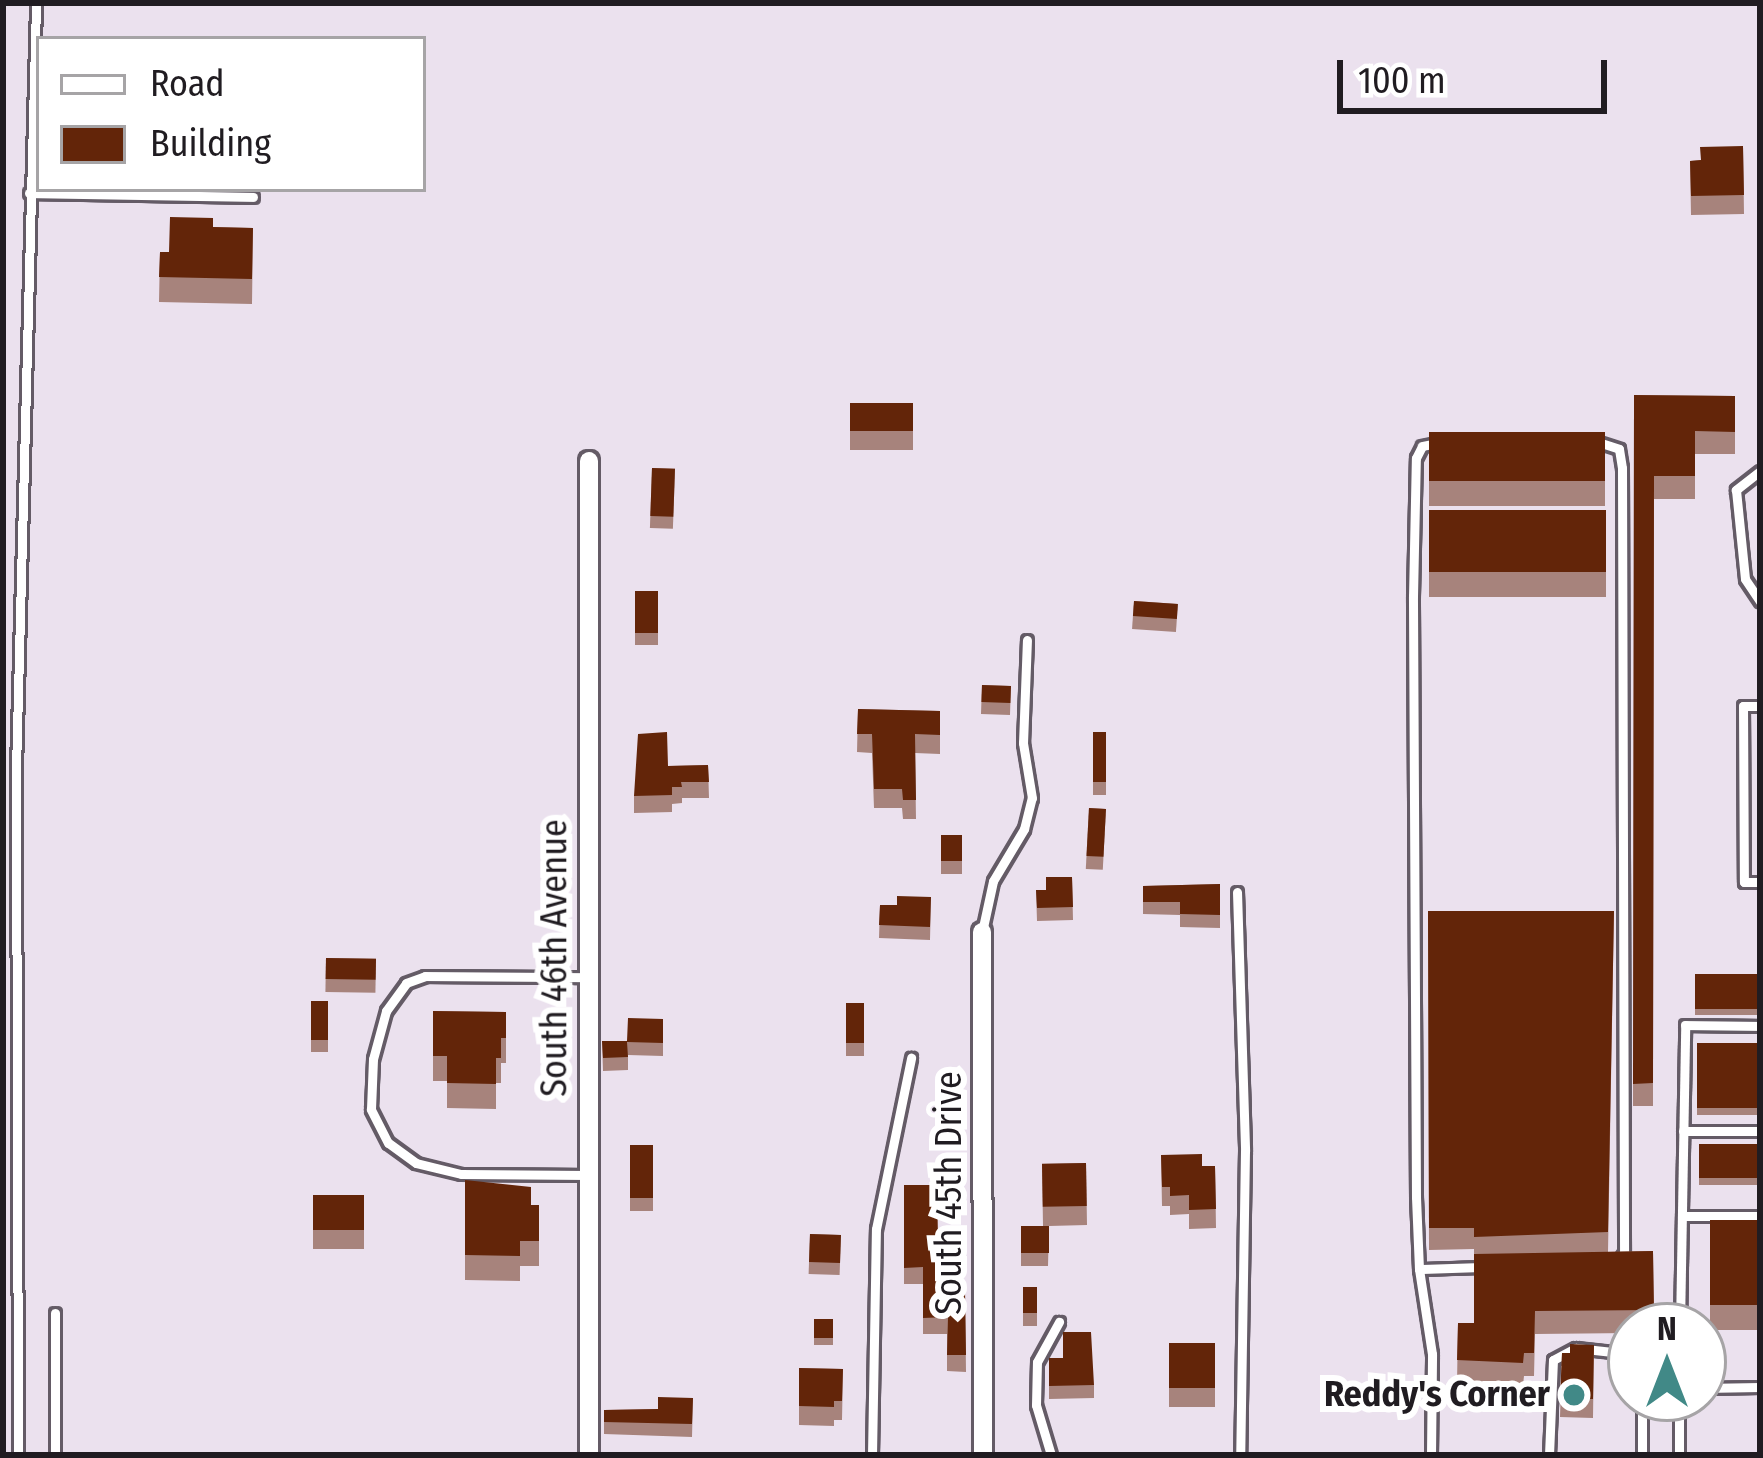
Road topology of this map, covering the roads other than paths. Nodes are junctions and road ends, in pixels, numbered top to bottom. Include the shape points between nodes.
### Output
1 (35, 3) edge
2 (29, 193) junction
3 (253, 197) dead end
4 (1445, 442) edge
5 (1587, 442) edge
6 (589, 461) dead end
7 (1760, 471) edge
8 (1760, 601) edge
9 (1027, 640) dead end
10 (1760, 706) edge
11 (1760, 882) edge
12 (1238, 892) dead end
13 (1598, 918) edge
14 (1621, 918) junction
15 (982, 932) joint
16 (588, 977) junction
17 (1760, 1026) edge
18 (910, 1058) dead end
19 (1683, 1131) junction
20 (1760, 1131) edge
21 (588, 1175) junction
22 (1682, 1216) junction
23 (1760, 1216) edge
24 (1609, 1264) edge
25 (1490, 1267) edge
26 (1419, 1269) junction
27 (1680, 1302) edge
28 (55, 1313) dead end
29 (1058, 1322) dead end
30 (1607, 1351) edge
31 (1760, 1387) edge
32 (1727, 1388) edge
33 (1642, 1422) edge
34 (1679, 1422) edge
35 (18, 1455) edge
36 (55, 1455) edge
37 (589, 1455) edge
38 (872, 1455) edge
39 (983, 1455) edge
40 (1051, 1455) edge
41 (1240, 1455) edge
42 (1431, 1455) edge
43 (1549, 1455) edge
44 (1642, 1455) edge
45 (1678, 1455) edge

1 - 2 lane
2 - 3 lane
2 - 35 lane via 16,770
4 - 26 lane via 1422,446 1416,458
5 - 14 lane via 1611,442 1622,468
6 - 16 street, South 46th Avenue
7 - 8 lane via 1736,490 1745,579
9 - 15 lane via 1022,743 1032,798 1024,830 993,880
10 - 11 lane via 1743,706 1744,882
12 - 41 lane via 1245,1151
13 - 14 lane
14 - 24 lane via 1624,1252
15 - 39 street, South 45th Drive
16 - 21 street, South 46th Avenue
16 - 21 lane via 425,976 406,983 386,1011 371,1109 388,1143 416,1163 461,1174
17 - 19 lane via 1685,1025
18 - 38 lane via 875,1229
19 - 20 lane
19 - 22 lane
21 - 37 street, South 46th Avenue
22 - 23 lane
22 - 27 lane
25 - 26 lane
26 - 42 lane via 1432,1354
28 - 36 lane
29 - 40 lane via 1036,1362 1036,1406
30 - 43 lane via 1576,1348 1553,1360
31 - 32 lane
33 - 44 lane
34 - 45 lane

